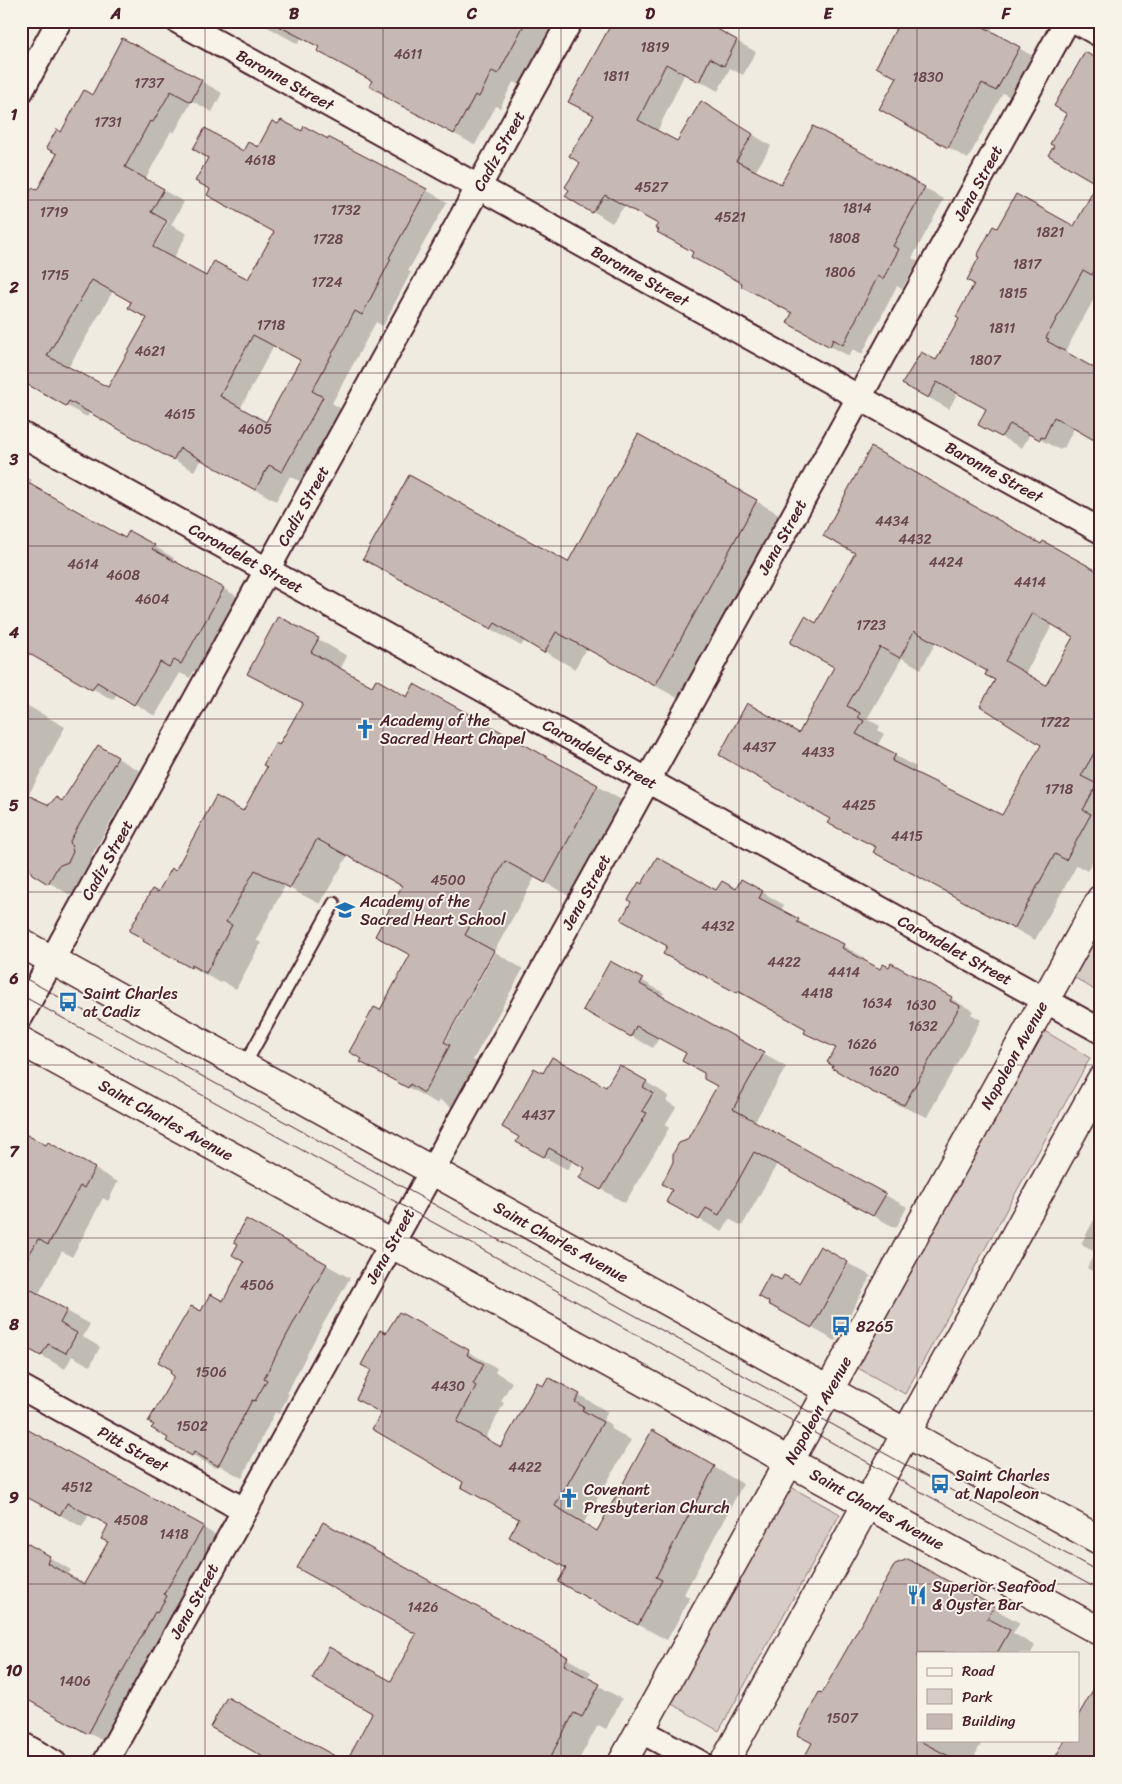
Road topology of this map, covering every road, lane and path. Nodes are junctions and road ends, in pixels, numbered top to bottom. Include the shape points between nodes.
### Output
1 (60, 21) edge
2 (178, 21) edge
3 (570, 21) edge
4 (1067, 21) edge
5 (1076, 21) edge
6 (1101, 35) edge
7 (21, 91) edge
8 (479, 187) junction
9 (859, 398) junction
10 (21, 434) edge
11 (1101, 531) edge
12 (268, 570) junction
13 (648, 780) junction
14 (1101, 899) edge
15 (334, 903) dead end
16 (21, 943) edge
17 (52, 960) junction
18 (1045, 1000) junction
19 (21, 1016) edge
20 (1101, 1031) edge
21 (21, 1041) edge
22 (244, 1066) junction
23 (1101, 1080) edge
24 (432, 1170) junction
25 (392, 1243) junction
26 (21, 1387) edge
27 (829, 1390) junction
28 (906, 1433) junction
29 (790, 1461) junction
30 (867, 1504) junction
31 (244, 1510) junction
32 (1101, 1541) edge
33 (1101, 1632) edge
34 (640, 1730) junction
35 (21, 1744) edge
36 (54, 1763) edge
37 (105, 1763) edge
38 (622, 1763) edge
39 (700, 1763) edge
40 (724, 1763) edge

1 - 7 street
2 - 8 street, Baronne Street
3 - 8 street, Cadiz Street
4 - 9 street, Jena Street
5 - 6 street
8 - 9 street, Baronne Street
8 - 12 street, Cadiz Street
9 - 11 street, Baronne Street
9 - 13 street, Jena Street
10 - 12 street, Carondelet Street
12 - 13 street, Carondelet Street
12 - 17 street, Cadiz Street
13 - 18 street, Carondelet Street
13 - 24 street, Jena Street
14 - 18 main road, Napoleon Avenue
15 - 22 lane
16 - 17 main road, Saint Charles Avenue
17 - 19 street, Cadiz Street
17 - 22 main road, Saint Charles Avenue
18 - 20 street, Carondelet Street
18 - 27 main road, Napoleon Avenue
21 - 25 main road, Saint Charles Avenue
22 - 24 main road, Saint Charles Avenue
23 - 28 main road
24 - 25 street, Jena Street
24 - 27 main road, Saint Charles Avenue
25 - 29 main road, Saint Charles Avenue
25 - 31 street, Jena Street
26 - 31 street, Pitt Street
27 - 28 main road, Saint Charles Avenue
27 - 29 main road, Napoleon Avenue
28 - 30 main road
28 - 32 main road, Saint Charles Avenue
29 - 30 main road, Saint Charles Avenue
29 - 34 main road, Napoleon Avenue
30 - 33 main road, Saint Charles Avenue
30 - 40 main road
31 - 37 street, Jena Street
34 - 38 main road, Napoleon Avenue
34 - 39 street
35 - 36 street

